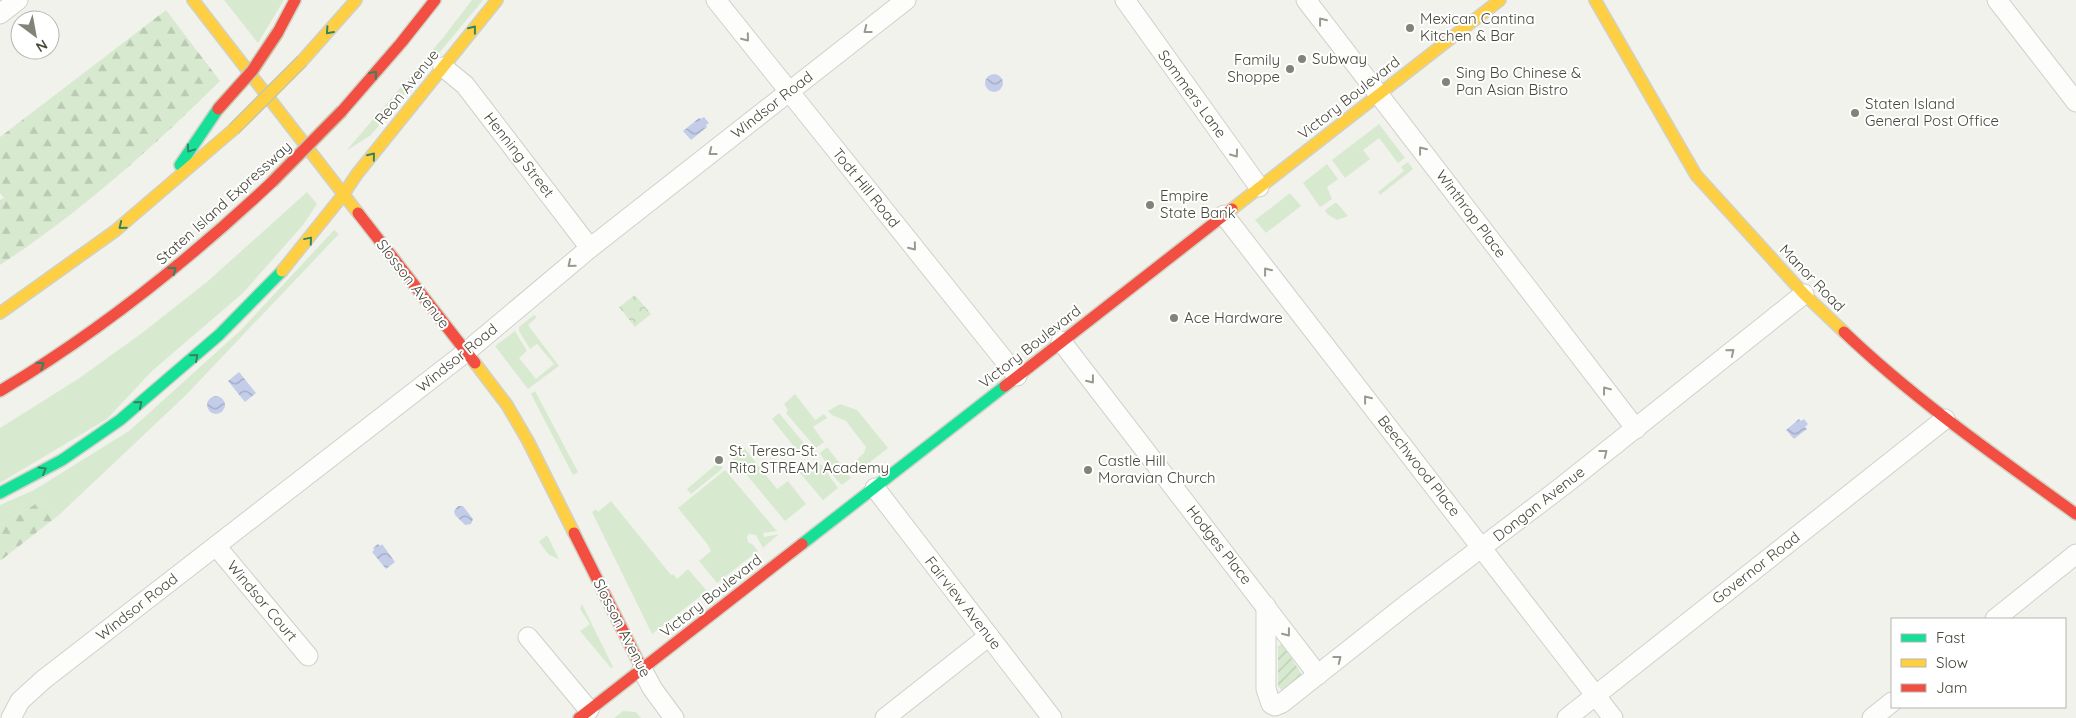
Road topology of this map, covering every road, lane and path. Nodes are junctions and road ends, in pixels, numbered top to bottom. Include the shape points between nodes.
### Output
1 (18, 0) edge
2 (193, 0) edge
3 (295, 0) edge
4 (356, 0) edge
5 (435, 0) edge
6 (497, 0) edge
7 (716, 0) edge
8 (906, 0) edge
9 (1125, 0) edge
10 (1306, 0) edge
11 (1500, 0) edge
12 (1595, 0) edge
13 (1998, 0) edge
14 (0, 14) edge
15 (444, 67) junction
16 (789, 91) junction
17 (1379, 94) junction
18 (2076, 102) edge
19 (1259, 187) junction
20 (159, 195) junction
21 (343, 195) junction
22 (1224, 215) junction
23 (590, 248) junction
24 (1804, 294) junction
25 (0, 313) edge
26 (1062, 341) junction
27 (466, 352) junction
28 (1017, 376) junction
29 (0, 391) edge
30 (1945, 419) junction
31 (1636, 428) junction
32 (875, 488) junction
33 (0, 493) edge
34 (2076, 514) edge
35 (216, 546) junction
36 (1483, 548) junction
37 (2076, 554) edge
38 (1266, 606) junction
39 (1996, 618) edge
40 (989, 636) junction
41 (528, 637) dead end
42 (308, 656) dead end
43 (642, 668) junction
44 (1318, 675) junction
45 (1596, 695) junction
46 (1891, 703) edge
47 (584, 714) edge
48 (11, 718) edge
49 (674, 718) edge
50 (885, 718) edge
51 (1052, 718) edge
52 (1567, 718) edge
53 (1613, 718) edge
54 (1872, 718) edge

1 - 14 street
2 - 21 main road, Slosson Avenue
3 -> 20 main road, bridge via 252,71 218,109
4 -> 20 main road, bridge via 302,61 234,129
29 -> 5 main road, Staten Island Expressway, bridge via 127,306 202,246 272,182 342,111
15 -> 6 main road, Reon Avenue
7 -> 16 street, Todt Hill Road
8 -> 16 street, Windsor Road
9 -> 19 street, Sommers Lane
17 -> 10 street, Winthrop Place
11 - 17 main road, Victory Boulevard
12 - 24 main road, Manor Road via 1696,175
13 - 18 street
21 -> 15 main road, Reon Avenue
15 - 23 street, Henning Street via 465,85
16 -> 23 street, Windsor Road
16 -> 28 street, Todt Hill Road
17 - 19 main road, Victory Boulevard
31 -> 17 street, Winthrop Place
19 - 22 main road, Victory Boulevard
20 -> 25 main road via 92,249
21 - 27 main road, Slosson Avenue
33 -> 21 main road, Reon Avenue via 103,433 182,368 274,280
22 - 26 main road, Victory Boulevard
36 -> 22 street, Beechwood Place
23 -> 27 street, Windsor Road
24 - 30 main road, Manor Road via 1867,354
31 -> 24 street, Dongan Avenue
26 - 28 main road, Victory Boulevard
26 -> 38 street, Hodges Place
27 - 35 street, Windsor Road
27 - 43 main road, Slosson Avenue via 507,405 528,441
28 - 32 main road, Victory Boulevard
30 - 34 main road, Manor Road
30 - 45 street, Governor Road
36 -> 31 street, Dongan Avenue
32 - 40 street, Fairview Avenue
32 - 43 main road, Victory Boulevard
35 - 42 street, Windsor Court
35 - 48 street, Windsor Road via 44,680 20,701
44 -> 36 street, Dongan Avenue
36 - 45 street, Beechwood Place
37 - 39 street
38 -> 44 street, Hodges Place
38 - 44 street, Dongan Avenue via 1266,689 1271,704 1282,703
40 - 50 street
40 - 51 street, Fairview Avenue
41 - 47 street
43 - 47 main road, Victory Boulevard
43 - 49 street, Slosson Avenue
45 - 52 street, Governor Road
45 - 53 street, Beechwood Place
46 - 54 street

